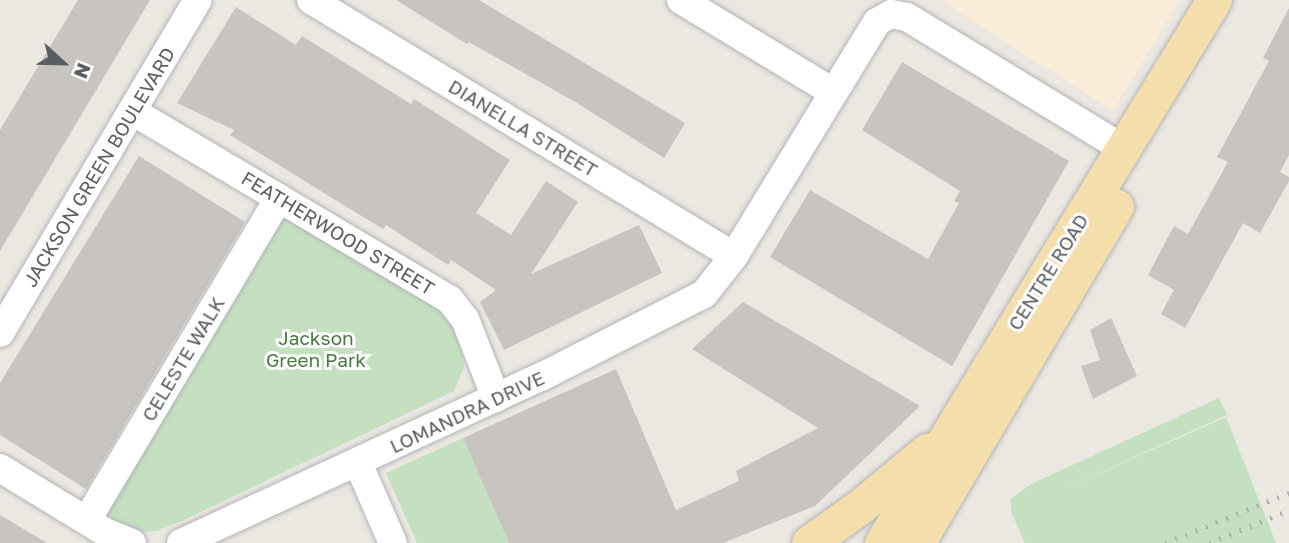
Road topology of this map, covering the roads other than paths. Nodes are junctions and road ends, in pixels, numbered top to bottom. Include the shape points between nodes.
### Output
1 (198, 0) edge
2 (311, 0) edge
3 (681, 0) edge
4 (1214, 0) edge
5 (1241, 0) edge
6 (833, 92) junction
7 (132, 111) junction
8 (1124, 149) junction
9 (279, 198) junction
10 (734, 256) junction
11 (0, 333) edge
12 (496, 398) junction
13 (950, 432) junction
14 (358, 463) junction
15 (0, 468) edge
16 (87, 520) junction
17 (132, 543) edge
18 (181, 543) edge
19 (393, 543) edge
20 (809, 543) edge
21 (882, 543) edge
22 (917, 543) edge

1 - 7 street, JACKSON GREEN BOULEVARD
2 - 10 street, DIANELLA STREET
3 - 6 street
4 - 8 main road, CENTRE ROAD
5 - 22 main road, CENTRE ROAD
6 - 8 street, LOMANDRA DRIVE via 877,22 891,14 907,16
6 - 10 street, LOMANDRA DRIVE
7 - 9 street, FEATHERWOOD STREET
7 - 11 street, JACKSON GREEN BOULEVARD
8 - 13 main road, CENTRE ROAD
9 - 12 street, FEATHERWOOD STREET via 450,300 465,319
9 - 16 street, CELESTE WALK
10 - 12 street, LOMANDRA DRIVE via 704,294
12 - 14 street, LOMANDRA DRIVE
13 - 20 main road
13 - 21 main road, CENTRE ROAD
14 - 18 street, LOMANDRA DRIVE
14 - 19 street
15 - 16 street
16 - 17 street

